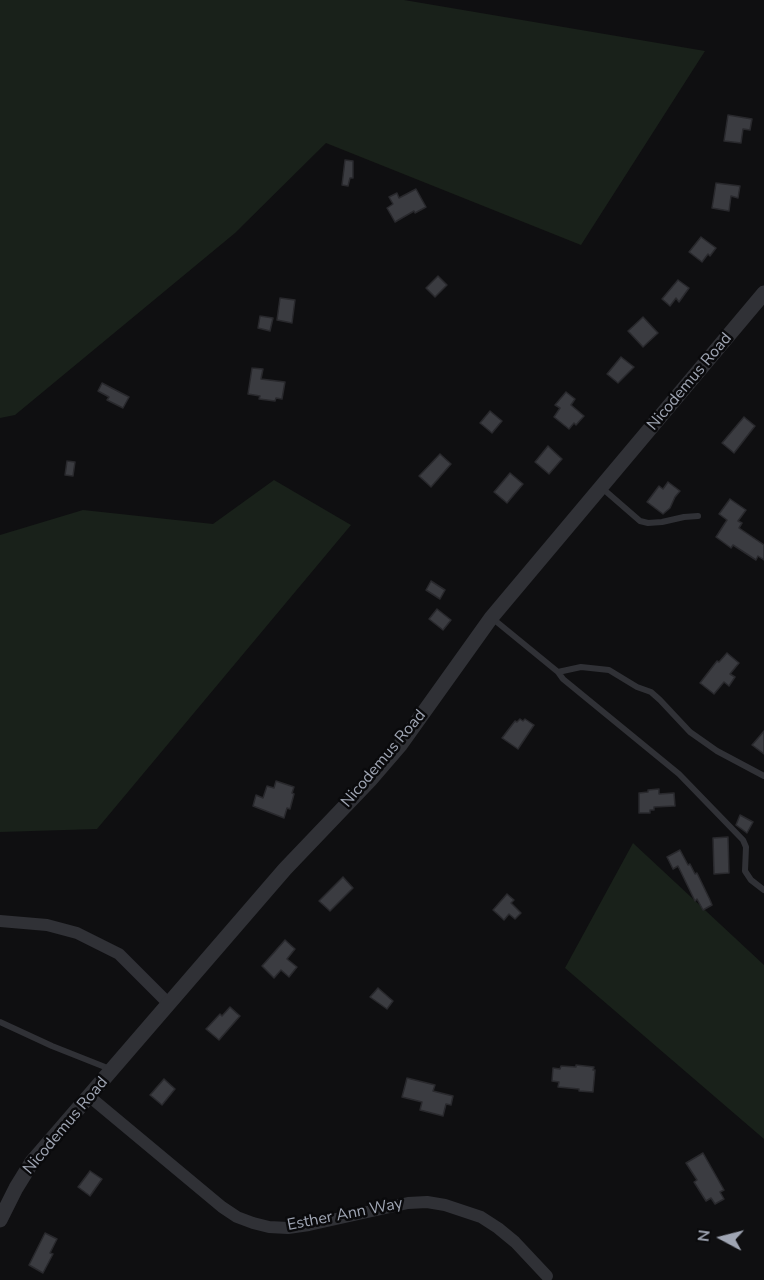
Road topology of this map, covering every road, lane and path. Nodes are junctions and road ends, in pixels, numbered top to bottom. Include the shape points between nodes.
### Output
1 (764, 293) edge
2 (602, 487) junction
3 (698, 516) dead end
4 (491, 618) junction
5 (558, 672) junction
6 (764, 776) edge
7 (764, 890) edge
8 (0, 921) edge
9 (168, 1003) junction
10 (0, 1022) edge
11 (112, 1070) junction
12 (90, 1097) junction
13 (0, 1220) edge
14 (547, 1276) dead end

1 - 2 street, Nicodemus Road
2 - 3 lane via 640,521
2 - 4 street, Nicodemus Road
4 - 5 lane
4 - 9 street, Nicodemus Road via 401,744
5 - 6 lane via 580,667 609,670 651,692 690,732 717,751
5 - 7 lane via 679,774 743,840 745,871
8 - 9 street via 76,933 119,954
9 - 11 street, Nicodemus Road
10 - 11 lane
11 - 12 street, Nicodemus Road
12 - 13 street, Nicodemus Road via 33,1162
12 - 14 street, Esther Ann Way via 237,1217 269,1227 288,1228 408,1203 445,1205 481,1217 498,1228

